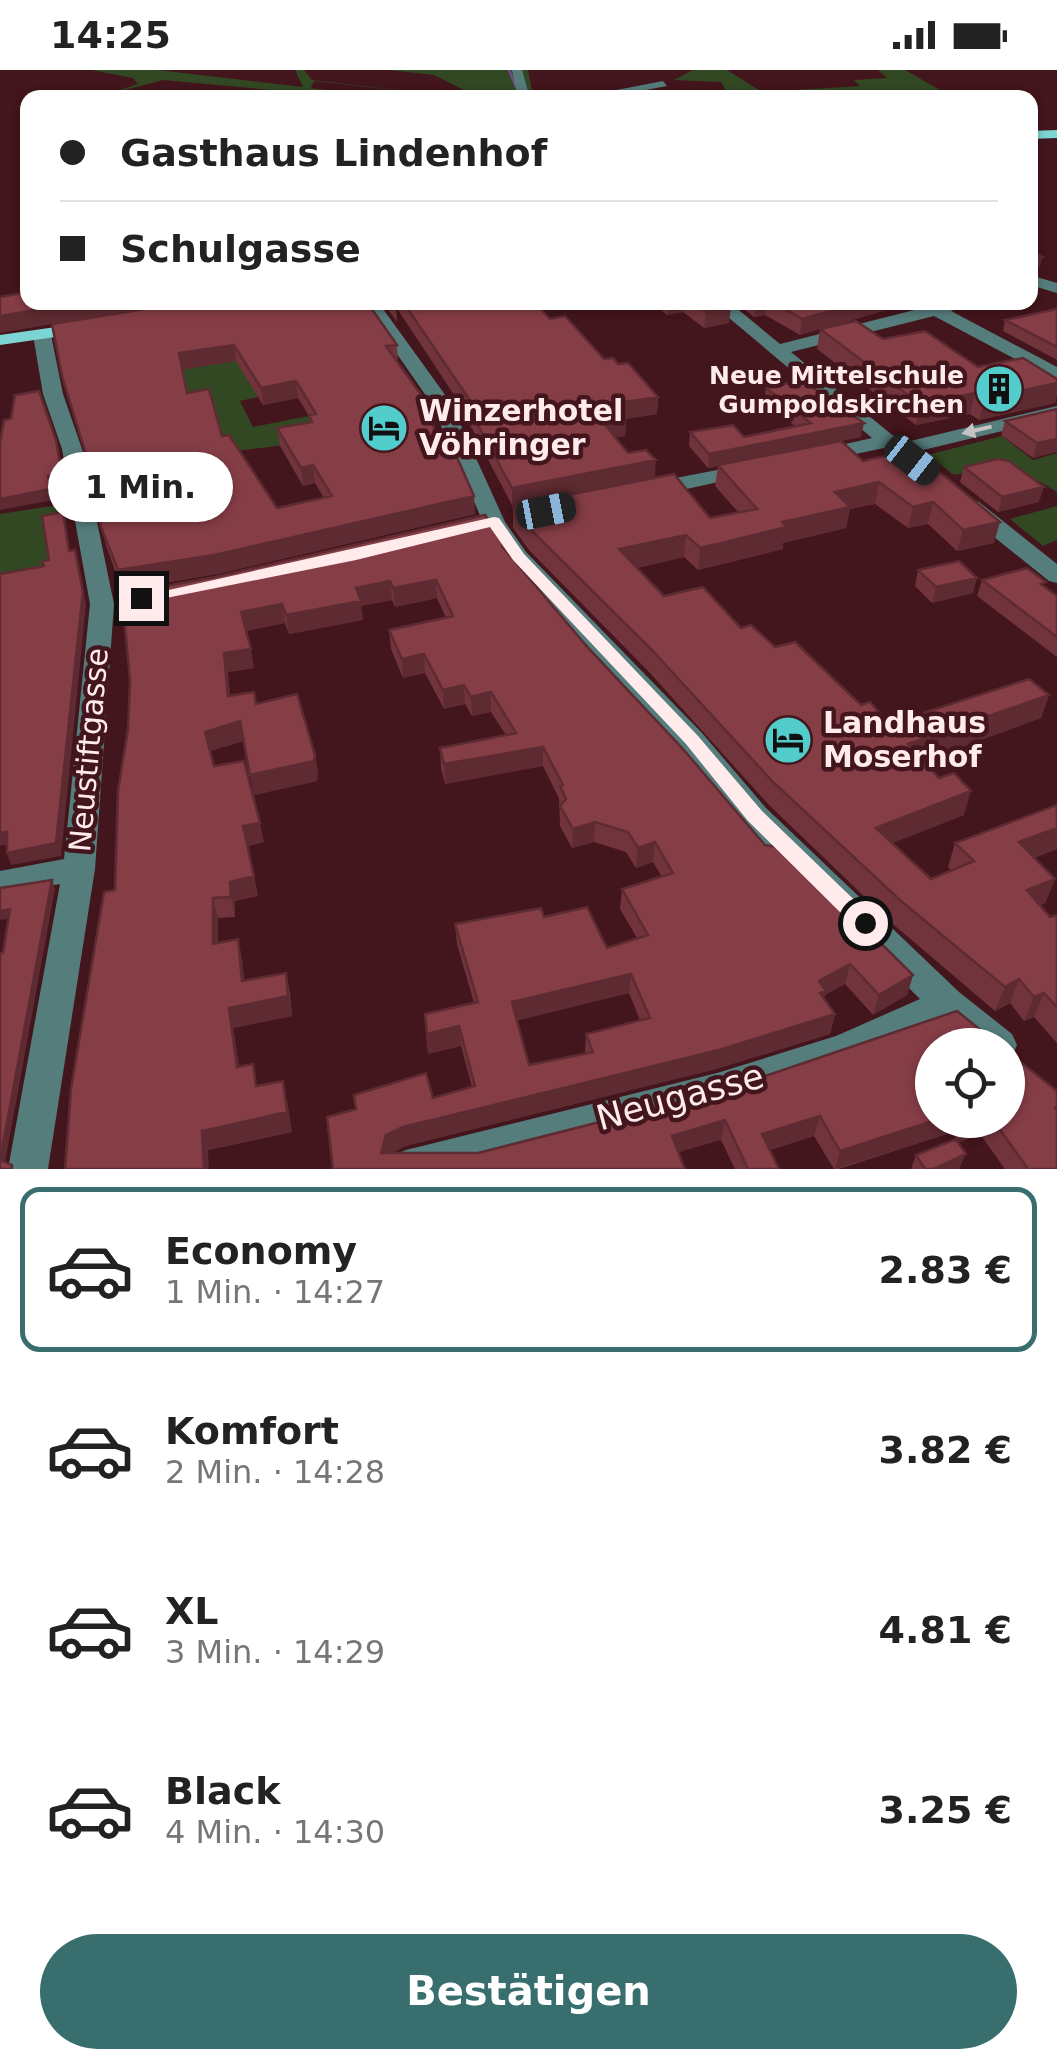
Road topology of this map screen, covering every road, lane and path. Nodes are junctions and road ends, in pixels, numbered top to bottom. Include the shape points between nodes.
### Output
1 (663, 84) dead end
2 (627, 90) edge
3 (374, 310) edge
4 (728, 310) edge
5 (941, 310) edge
6 (938, 311) junction
7 (94, 326) edge
8 (42, 335) junction
9 (0, 340) edge
10 (779, 350) junction
11 (1057, 375) edge
12 (1057, 412) edge
13 (893, 445) junction
14 (927, 472) edge
15 (624, 495) edge
16 (956, 495) edge
17 (1057, 576) edge
18 (79, 869) junction
19 (0, 882) edge
20 (947, 1004) junction
21 (977, 1028) edge
22 (28, 1169) edge
23 (406, 1169) edge

1 - 2 street
3 - 20 street via 441,403 492,522 518,557 755,816
4 - 10 street
5 - 6 street
6 - 10 street
6 - 11 street
7 - 8 main road
8 - 9 main road
8 - 18 street, Neustiftgasse via 112,603
10 - 13 street
12 -> 13 street
13 - 14 street
13 - 15 street
16 - 17 street
18 - 19 street
18 - 22 street, Neustiftgasse
20 - 21 street
20 - 23 street, Neugasse via 843,1050 717,1090

